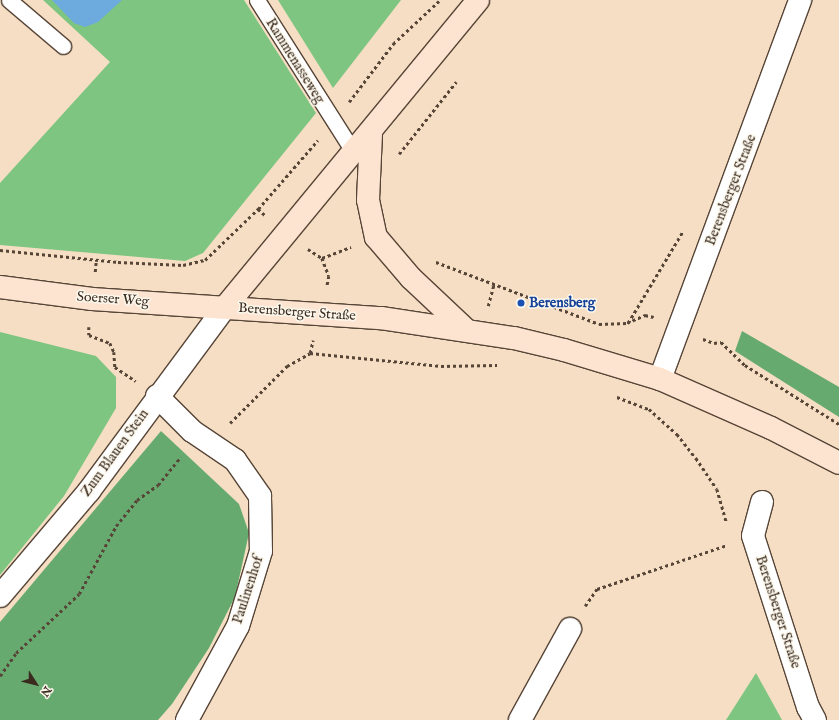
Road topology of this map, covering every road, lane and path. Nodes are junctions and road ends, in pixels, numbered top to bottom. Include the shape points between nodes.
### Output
1 (9, 0) edge
2 (256, 0) edge
3 (440, 0) edge
4 (478, 0) edge
5 (800, 0) edge
6 (64, 46) dead end
7 (456, 82) dead end
8 (333, 122) junction
9 (370, 134) junction
10 (354, 153) junction
11 (394, 161) dead end
12 (0, 250) edge
13 (96, 260) junction
14 (494, 284) dead end
15 (0, 287) edge
16 (92, 299) junction
17 (226, 306) junction
18 (464, 328) junction
19 (678, 329) junction
20 (500, 365) dead end
21 (660, 379) junction
22 (614, 395) dead end
23 (157, 396) junction
24 (839, 424) edge
25 (210, 443) junction
26 (839, 463) edge
27 (762, 502) dead end
28 (743, 539) junction
29 (0, 596) edge
30 (570, 629) joint
31 (0, 676) edge
32 (187, 720) edge
33 (520, 720) edge
34 (815, 720) edge

1 - 6 lane
2 - 8 lane, Rammenasseweg
3 - 8 path via 393,44
4 - 9 main road, Berensberger Straße
5 - 19 street, Berensberger Straße
7 - 11 path via 409,138
8 - 10 lane, Rammenasseweg
8 - 13 path via 258,209 205,260 183,265
9 - 10 main road, Berensberger Straße
9 - 18 main road via 368,200 376,237 411,278
10 - 17 main road, Berensberger Straße
12 - 13 path
13 - 16 path
14 - 19 path via 599,324 627,323 645,316 656,318
15 - 16 main road, Soerser Weg
16 - 17 main road, Soerser Weg
16 - 23 path via 89,335 110,343 114,352 115,367
17 - 18 main road, Berensberger Straße via 381,318
17 - 23 street, Zum Blauen Stein
18 - 21 main road, Berensberger Straße via 564,350
19 - 21 street, Berensberger Straße
19 - 24 path via 714,343 721,342 745,365
20 - 25 path via 441,366 310,353 287,366
21 - 26 main road, Berensberger Straße via 771,428
22 - 28 path via 649,409 677,434 717,489
23 - 25 street, Paulinenhof via 192,431
23 - 29 street, Zum Blauen Stein via 89,491
25 - 31 path via 185,453 158,485 137,500 116,526 79,594 16,653
25 - 32 street, Paulinenhof via 235,460 260,496 262,551 238,626
27 - 28 street
28 - 30 path via 597,589
28 - 34 street, Berensberger Straße
30 - 33 street

